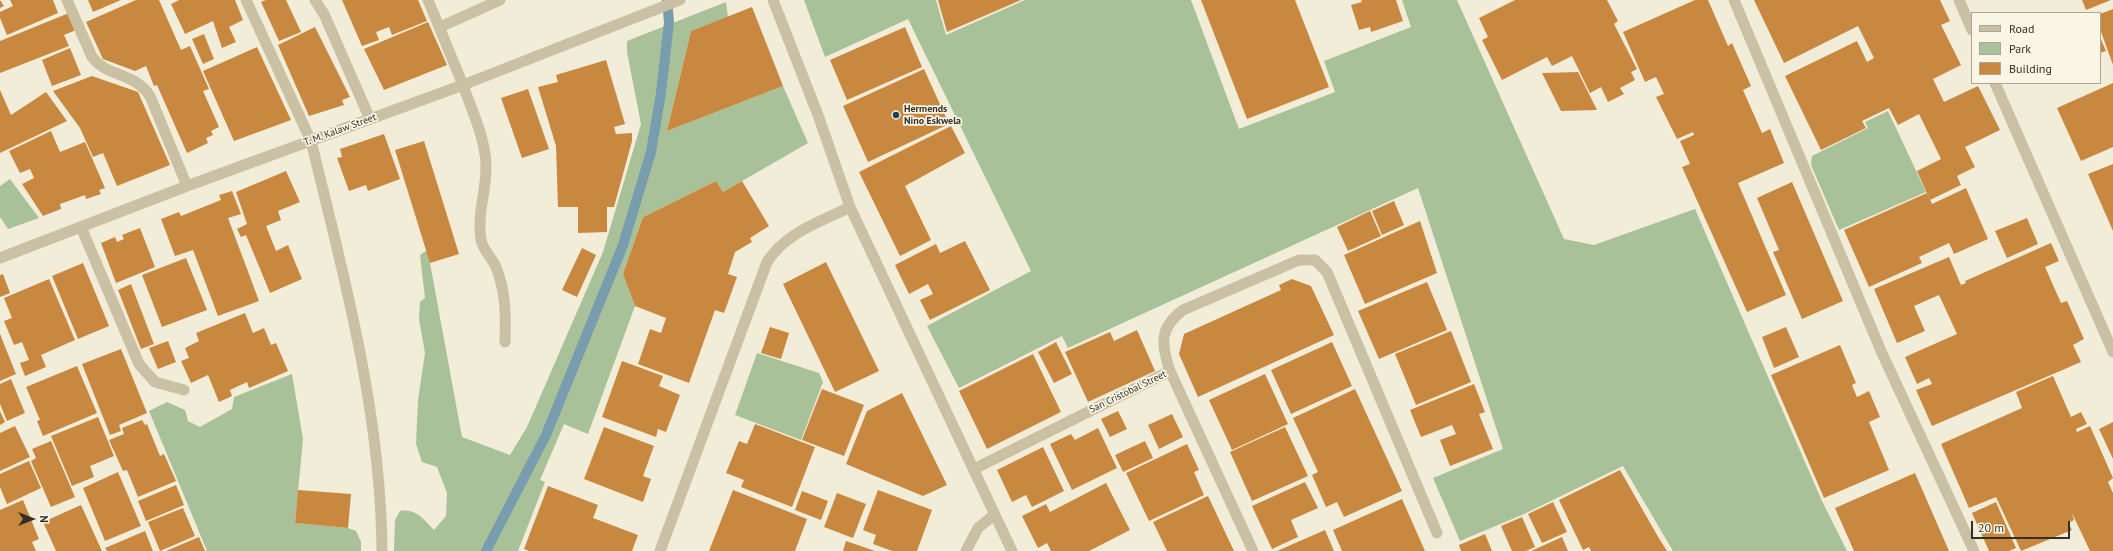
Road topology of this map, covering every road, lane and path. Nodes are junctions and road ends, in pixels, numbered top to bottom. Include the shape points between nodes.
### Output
1 (67, 0) edge
2 (246, 0) edge
3 (315, 0) edge
4 (428, 0) edge
5 (500, 0) edge
6 (680, 0) edge
7 (773, 0) edge
8 (1734, 0) edge
9 (1959, 0) edge
10 (440, 27) junction
11 (1971, 28) edge
12 (1995, 84) edge
13 (463, 85) junction
14 (370, 119) junction
15 (311, 141) junction
16 (187, 186) junction
17 (850, 207) junction
18 (81, 227) junction
19 (0, 258) edge
20 (505, 342) dead end
21 (2113, 352) edge
22 (1170, 371) junction
23 (184, 390) dead end
24 (974, 469) junction
25 (994, 515) junction
26 (1437, 532) dead end
27 (382, 551) edge
28 (660, 551) edge
29 (966, 551) edge
30 (1012, 551) edge
31 (1253, 551) edge
32 (1974, 551) edge

1 - 16 street via 98,65 134,79 150,96
2 - 15 street
3 - 14 street via 324,14
4 - 10 street
5 - 10 street
6 - 13 street, T. M. Kalaw Street
7 - 17 street via 818,115
8 - 32 street via 1881,350
9 - 11 street
10 - 13 street
12 - 21 street
13 - 14 street, T. M. Kalaw Street
13 - 20 street via 483,142 486,167 479,218 482,243 495,265 504,288
14 - 15 street, T. M. Kalaw Street
15 - 16 street, T. M. Kalaw Street
15 - 27 street via 368,388 382,526
16 - 18 street, T. M. Kalaw Street
17 - 24 street
17 - 28 street via 783,242 767,262
18 - 19 street, T. M. Kalaw Street
18 - 23 street via 139,364 156,382
22 - 24 street, San Cristobal Street
22 - 26 street via 1163,340 1166,328 1173,317 1183,310 1299,260 1315,260 1327,272
22 - 31 street, San Cristobal Street
24 - 25 street
25 - 29 street via 978,528
25 - 30 street

